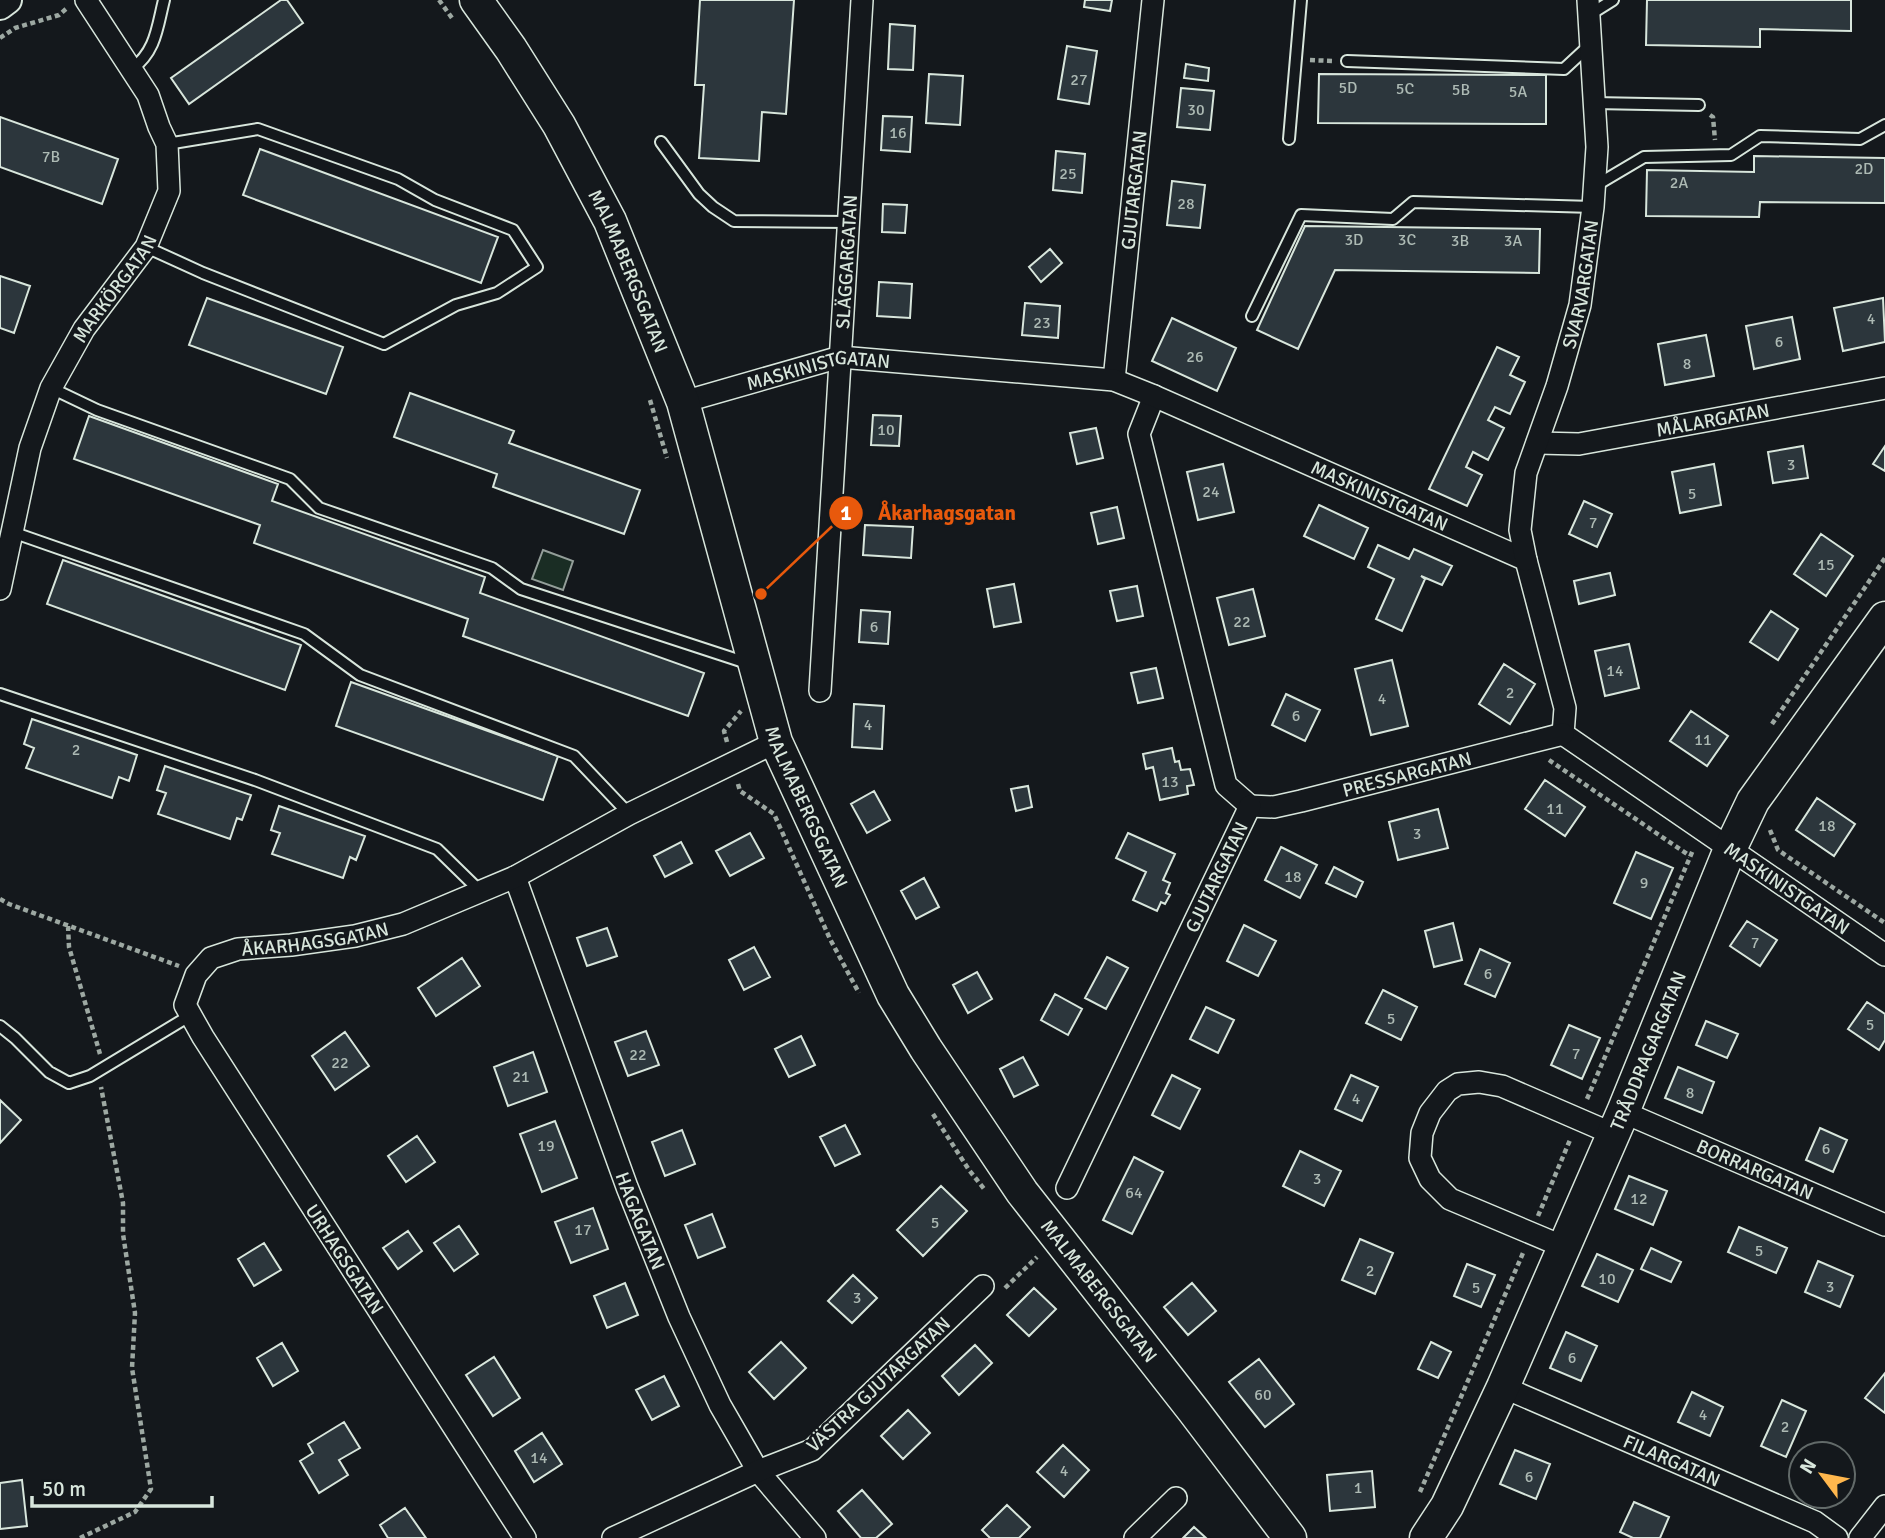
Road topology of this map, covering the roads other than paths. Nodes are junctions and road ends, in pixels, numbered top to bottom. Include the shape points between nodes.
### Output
1 (8, 0) edge
2 (86, 0) edge
3 (164, 0) edge
4 (862, 0) edge
5 (1153, 0) edge
6 (1301, 0) edge
7 (1613, 0) edge
8 (0, 6) edge
9 (1589, 7) edge
10 (466, 12) edge
11 (1591, 44) junction
12 (1347, 61) road end
13 (132, 69) junction
14 (1594, 103) junction
15 (1699, 105) road end
16 (1885, 124) edge
17 (1289, 139) dead end
18 (661, 142) dead end
19 (167, 144) junction
20 (1594, 197) junction
21 (848, 222) junction
22 (146, 247) junction
23 (1252, 316) dead end
24 (840, 357) junction
25 (1114, 380) junction
26 (51, 388) junction
27 (1885, 388) edge
28 (1154, 396) junction
29 (683, 402) junction
30 (1538, 443) junction
31 (12, 532) junction
32 (1525, 560) junction
33 (0, 589) edge
34 (1883, 624) edge
35 (755, 666) junction
36 (820, 691) dead end
37 (0, 694) edge
38 (1563, 734) junction
39 (776, 742) junction
40 (1250, 806) junction
41 (629, 814) junction
42 (1730, 849) junction
43 (515, 877) junction
44 (481, 892) junction
45 (1885, 955) edge
46 (191, 1015) junction
47 (0, 1026) edge
48 (1618, 1123) junction
49 (1067, 1188) dead end
50 (1885, 1225) edge
51 (1564, 1247) junction
52 (983, 1286) road end
53 (1503, 1387) junction
54 (758, 1471) junction
55 (1176, 1498) dead end
56 (1447, 1506) junction
57 (1885, 1506) edge
58 (525, 1538) edge
59 (613, 1538) edge
60 (815, 1538) edge
61 (1135, 1538) edge
62 (1290, 1538) edge
63 (1426, 1538) edge
64 (1439, 1538) edge
65 (1837, 1538) edge
66 (1860, 1538) edge

1 - 8 street
2 - 13 street, MARKÖRGATAN
3 - 13 lane via 153,42 145,59
4 - 21 street, SLÄGGARGATAN
5 - 25 street, GJUTARGATAN
6 - 17 lane
7 - 9 lane
9 - 11 street, SVARVARGATAN
10 - 29 main road, MALMABERGSGATAN via 511,48 559,125 610,221
11 - 12 lane via 1564,69
11 - 14 street, SVARVARGATAN
13 - 19 street, MARKÖRGATAN via 148,95
14 - 15 lane
14 - 20 street, SVARVARGATAN
16 - 20 lane via 1860,139 1760,136 1731,155 1644,157
18 - 21 lane via 699,194 734,220
19 - 22 street, MARKÖRGATAN via 169,191
19 - 22 lane via 258,129 398,179 435,200 513,230 537,267 497,293 456,305 384,344
20 - 23 lane via 1413,202 1393,219 1301,215
20 - 30 street, SVARVARGATAN via 1580,305
21 - 24 street, SLÄGGARGATAN
22 - 26 street, MARKÖRGATAN via 84,329
24 - 25 street, MASKINISTGATAN
24 - 29 street, MASKINISTGATAN
24 - 36 street, SLÄGGARGATAN
25 - 28 street, MASKINISTGATAN
26 - 31 street, MARKÖRGATAN via 30,448
26 - 35 lane via 97,410 290,479 319,508 492,568 521,589
27 - 30 street, MÅLARGATAN via 1580,444
28 - 32 street, MASKINISTGATAN
28 - 40 street, GJUTARGATAN via 1139,434 1141,446 1226,785
29 - 35 main road, MALMABERGSGATAN
30 - 32 street, SVARVARGATAN via 1525,473 1522,499 1520,530
31 - 33 street, MARKÖRGATAN
31 - 41 lane via 304,635 360,675 574,756
32 - 38 street via 1565,708
34 - 42 main road, TRÅDDRAGARGATAN via 1753,801
35 - 39 main road, MALMABERGSGATAN
37 - 44 lane via 255,780 437,849
38 - 40 street, PRESSARGATAN via 1301,801
38 - 42 street, MASKINISTGATAN
39 - 41 street, ÅKARHAGSGATAN
39 - 62 main road, MALMABERGSGATAN via 869,947 926,1049 1022,1192
40 - 49 street, GJUTARGATAN
41 - 43 street, ÅKARHAGSGATAN
42 - 45 street, MASKINISTGATAN
42 - 48 main road, TRÅDDRAGARGATAN
43 - 44 street, ÅKARHAGSGATAN
43 - 54 street, HAGAGATAN via 679,1317 719,1405
44 - 46 street, ÅKARHAGSGATAN via 403,924 355,936 238,949 211,958 196,975 185,1005
46 - 47 lane via 101,1070 69,1083 49,1072
46 - 58 street, URHAGSGATAN
48 - 50 street, BORRARGATAN
48 - 51 main road, TRÅDDRAGARGATAN
48 - 51 street, BORRARGATAN via 1578,1119 1502,1086 1479,1082 1458,1084 1430,1113 1420,1158 1430,1179 1450,1199
51 - 53 main road, TRÅDDRAGARGATAN
52 - 54 street, VÄSTRA GJUTARGATAN via 812,1450
53 - 56 main road, TRÅDDRAGARGATAN
53 - 65 street, FILARGATAN via 1815,1521
54 - 59 street, VÄSTRA GJUTARGATAN
54 - 60 street, HAGAGATAN
55 - 61 street
56 - 63 main road, TRÅDDRAGARGATAN
56 - 64 main road, TRÅDDRAGARGATAN
57 - 66 street

